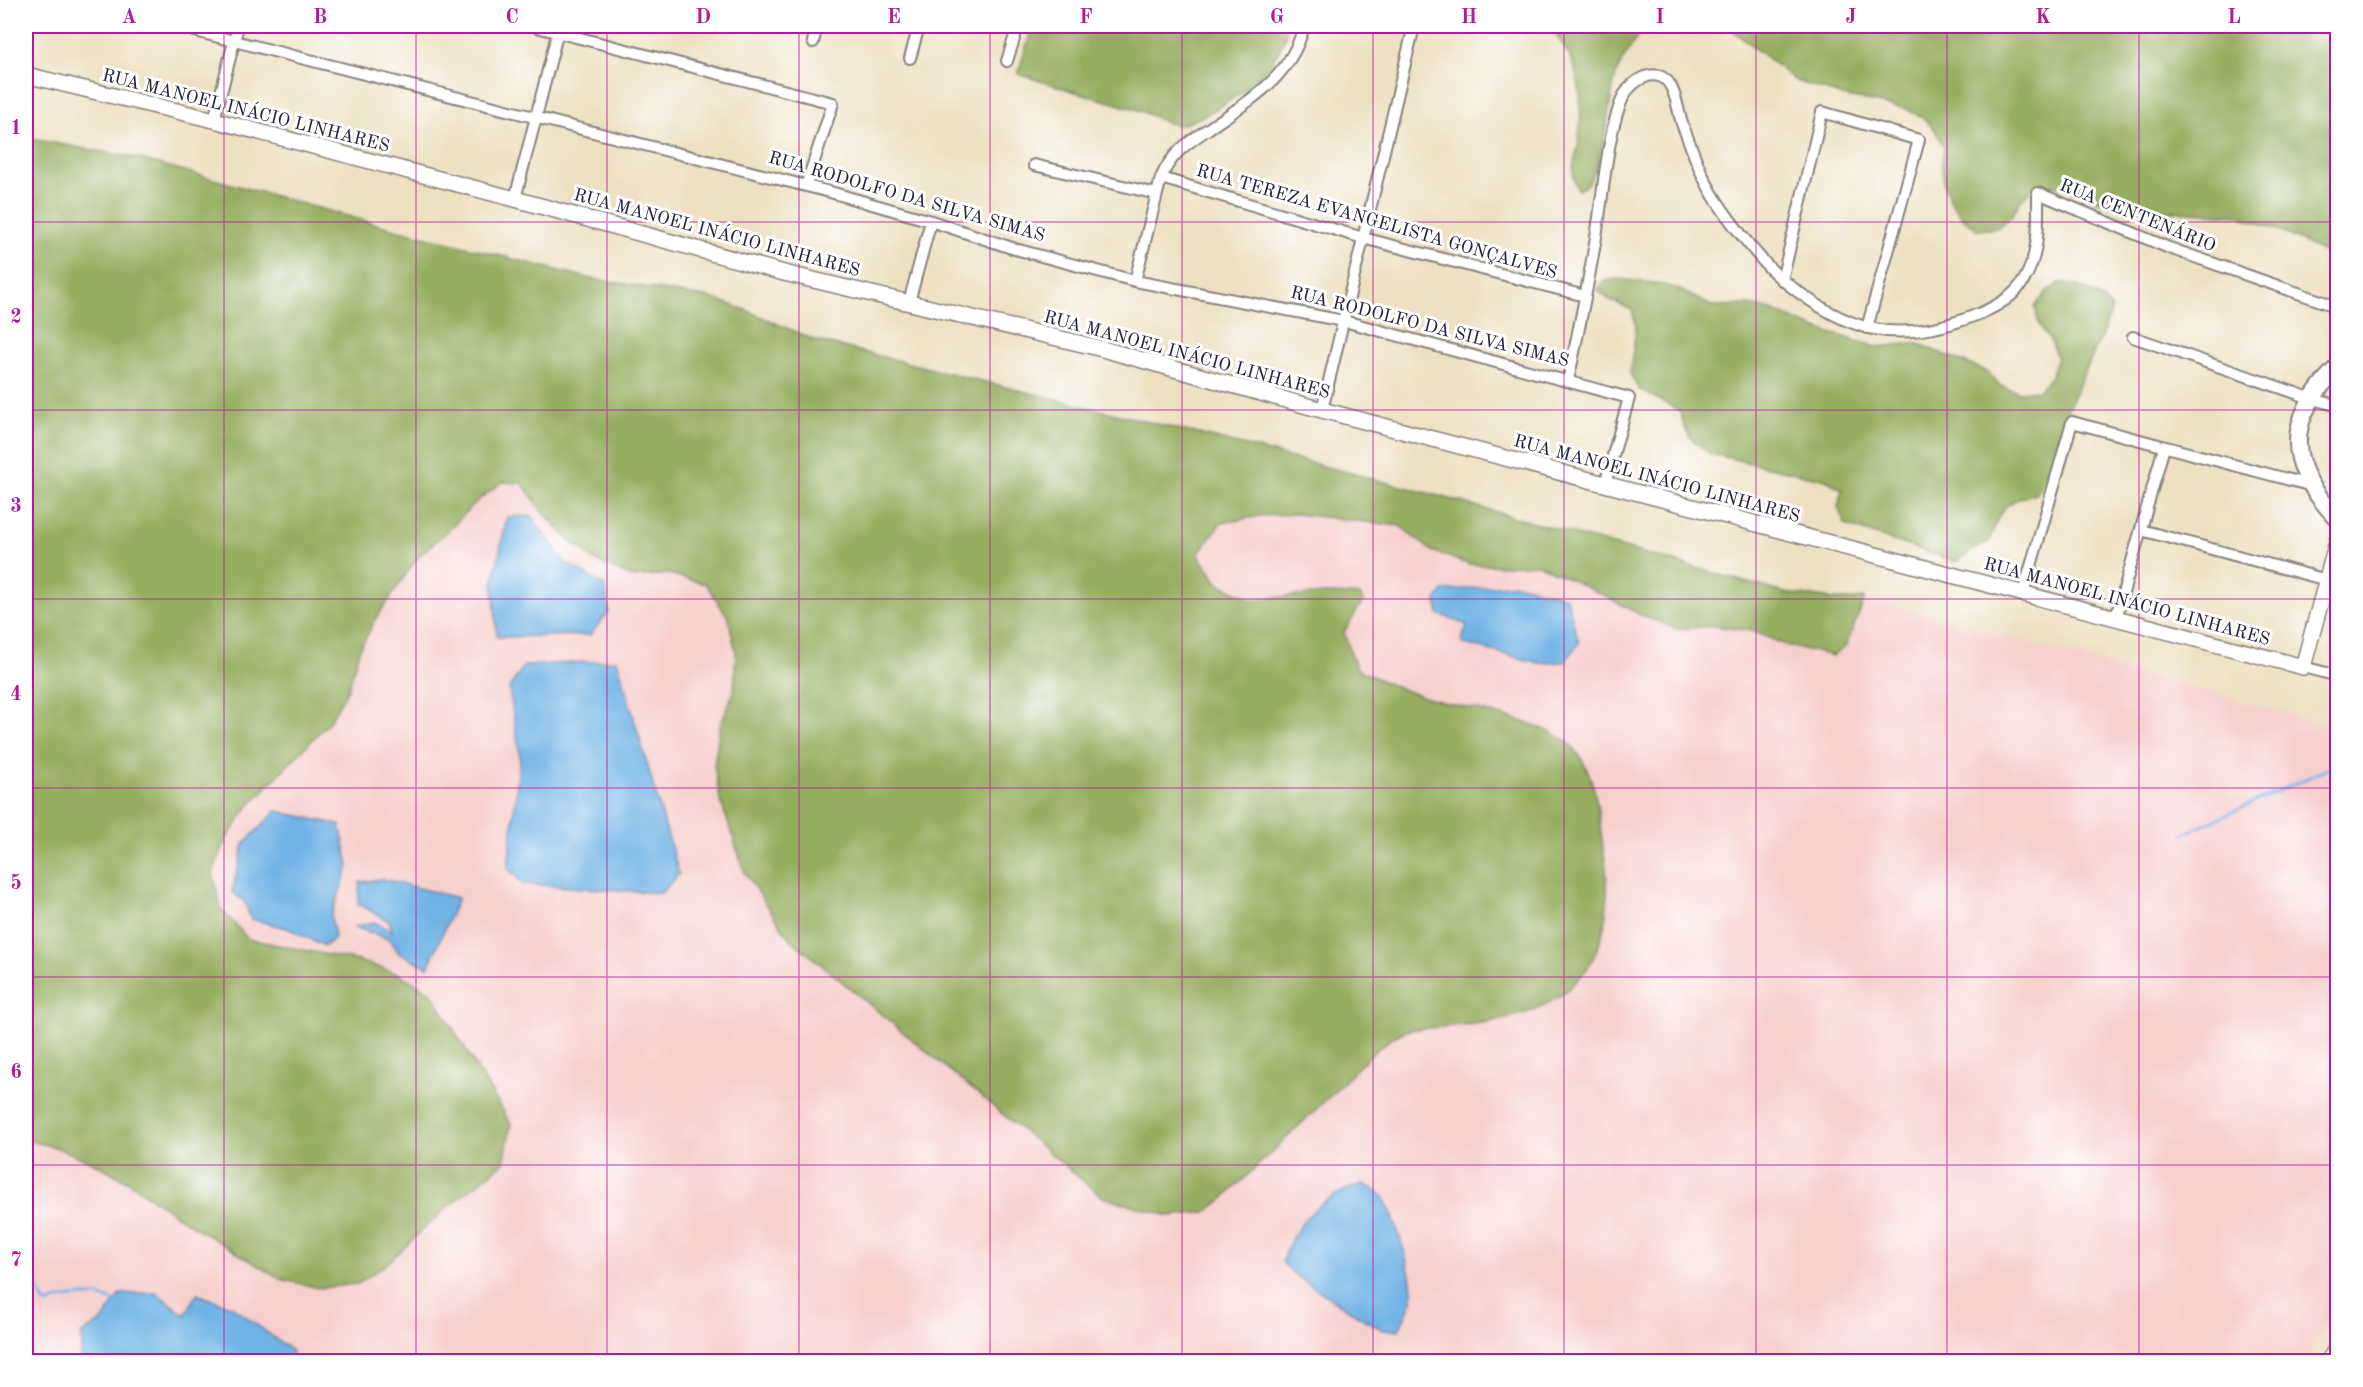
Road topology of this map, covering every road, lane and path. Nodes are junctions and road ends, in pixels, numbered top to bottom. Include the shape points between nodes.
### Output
1 (175, 26) edge
2 (238, 26) edge
3 (533, 26) edge
4 (817, 26) edge
5 (919, 26) edge
6 (1018, 26) edge
7 (1304, 26) edge
8 (1414, 26) edge
9 (559, 29) edge
10 (234, 39) junction
11 (813, 42) dead end
12 (910, 58) dead end
13 (1007, 61) dead end
14 (26, 75) edge
15 (536, 117) junction
16 (214, 120) junction
17 (1034, 165) dead end
18 (1161, 178) junction
19 (806, 186) junction
20 (1157, 194) junction
21 (515, 199) junction
22 (931, 221) junction
23 (1364, 238) junction
24 (1782, 280) junction
25 (1135, 281) junction
26 (1585, 296) junction
27 (909, 302) junction
28 (2337, 307) edge
29 (1344, 321) junction
30 (1867, 328) junction
31 (2133, 337) dead end
32 (2337, 367) edge
33 (1568, 381) junction
34 (2310, 398) junction
35 (2337, 406) edge
36 (1323, 410) junction
37 (2164, 447) junction
38 (1605, 484) junction
39 (2309, 485) junction
40 (2337, 519) edge
41 (2140, 530) junction
42 (2337, 538) edge
43 (2332, 582) edge
44 (2023, 594) junction
45 (2116, 618) junction
46 (2303, 667) junction
47 (2337, 676) edge
48 (2337, 1346) edge
49 (2328, 1362) edge

1 - 10 street, RUA RODOLFO DA SILVA SIMAS
2 - 10 street
3 - 9 street
4 - 11 street
5 - 12 street
6 - 13 street
7 - 18 street via 1288,62 1274,81 1179,149 1167,162
8 - 23 street
9 - 15 street
9 - 19 street via 833,103
10 - 15 street, RUA RODOLFO DA SILVA SIMAS
10 - 16 street
14 - 16 main road, RUA MANOEL INÁCIO LINHARES
15 - 19 street, RUA RODOLFO DA SILVA SIMAS
15 - 21 street
16 - 21 main road, RUA MANOEL INÁCIO LINHARES
17 - 20 street
18 - 20 street
18 - 23 street, RUA TEREZA EVANGELISTA GONÇALVES
19 - 22 street, RUA RODOLFO DA SILVA SIMAS
20 - 25 street
21 - 27 main road, RUA MANOEL INÁCIO LINHARES via 784,273
22 - 25 street, RUA RODOLFO DA SILVA SIMAS via 1015,249
22 - 27 street
23 - 26 street, RUA TEREZA EVANGELISTA GONÇALVES
23 - 29 street
24 - 26 street, RUA CENTENÁRIO via 1749,243 1708,185 1670,84 1657,75 1636,82 1624,94 1620,106
24 - 30 street, RUA CENTENÁRIO via 1830,315
24 - 30 street via 1822,112 1919,140
25 - 29 street, RUA RODOLFO DA SILVA SIMAS
26 - 33 street
27 - 36 main road, RUA MANOEL INÁCIO LINHARES via 1099,348
28 - 30 street, RUA CENTENÁRIO via 2169,248 2038,193 2037,244 2032,262 2024,282 2005,300 1945,327 1896,331
29 - 33 street, RUA RODOLFO DA SILVA SIMAS
29 - 36 street
31 - 34 street
32 - 34 main road
33 - 38 street, RUA RODOLFO DA SILVA SIMAS via 1629,398
34 - 35 street
34 - 39 main road via 2297,440 2300,464
36 - 38 main road, RUA MANOEL INÁCIO LINHARES
37 - 39 street
37 - 41 street
37 - 44 street via 2072,422
38 - 44 main road, RUA MANOEL INÁCIO LINHARES
39 - 40 main road
41 - 43 street
41 - 45 street
42 - 43 main road
43 - 46 main road
44 - 45 main road, RUA MANOEL INÁCIO LINHARES
45 - 46 main road, RUA MANOEL INÁCIO LINHARES
46 - 47 street, RUA MANOEL INÁCIO LINHARES
48 - 49 main road

